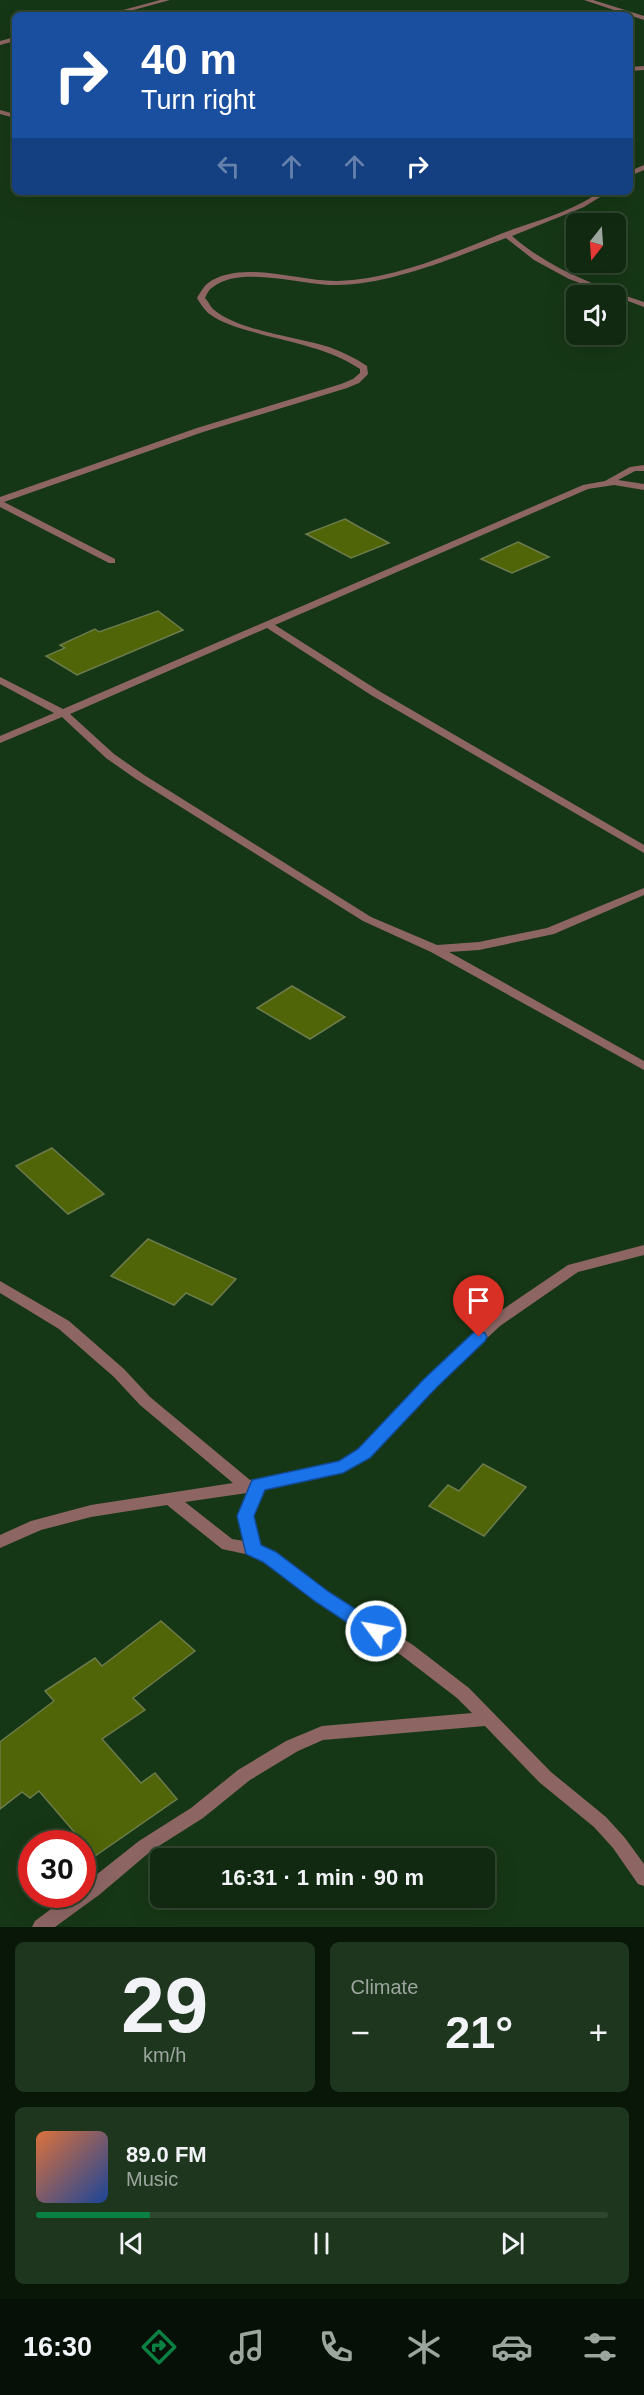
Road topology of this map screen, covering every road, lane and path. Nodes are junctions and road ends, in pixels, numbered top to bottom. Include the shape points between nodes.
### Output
1 (167, 0) edge
2 (587, 0) edge
3 (120, 12) edge
4 (625, 12) edge
5 (598, 195) edge
6 (506, 235) junction
7 (644, 305) edge
8 (644, 468) edge
9 (607, 483) junction
10 (644, 487) edge
11 (0, 502) edge
12 (112, 561) dead end
13 (268, 625) junction
14 (0, 680) edge
15 (63, 713) junction
16 (0, 740) edge
17 (644, 850) edge
18 (644, 891) edge
19 (435, 949) junction
20 (644, 1066) edge
21 (644, 1250) edge
22 (0, 1286) edge
23 (253, 1486) junction
24 (169, 1498) junction
25 (0, 1542) edge
26 (252, 1549) junction
27 (490, 1719) junction
28 (644, 1878) edge
29 (41, 1927) edge

1 - 3 street
2 - 4 street
5 - 6 street
6 - 7 street via 551,267
6 - 11 street via 451,258 359,281 333,283 250,275 210,285 201,298 214,315 346,357 364,368 364,374 356,381 200,430
8 - 9 street via 633,469
9 - 10 street
9 - 13 street via 586,487
11 - 12 street
13 - 15 street
13 - 17 street via 375,693
14 - 15 street
15 - 16 street
15 - 19 street via 110,756 140,777 367,919
18 - 19 street via 550,931 478,946
19 - 20 street
21 - 23 street via 573,1268 495,1322 430,1383 364,1454 343,1466
22 - 23 street via 64,1325 185,1436
23 - 24 street
23 - 26 street via 246,1516
24 - 25 street via 36,1525
24 - 26 street via 228,1545
26 - 27 street via 270,1557 322,1597 406,1650
27 - 28 street via 545,1777 600,1821
27 - 29 street via 322,1733 292,1746 243,1774 197,1813 145,1846

